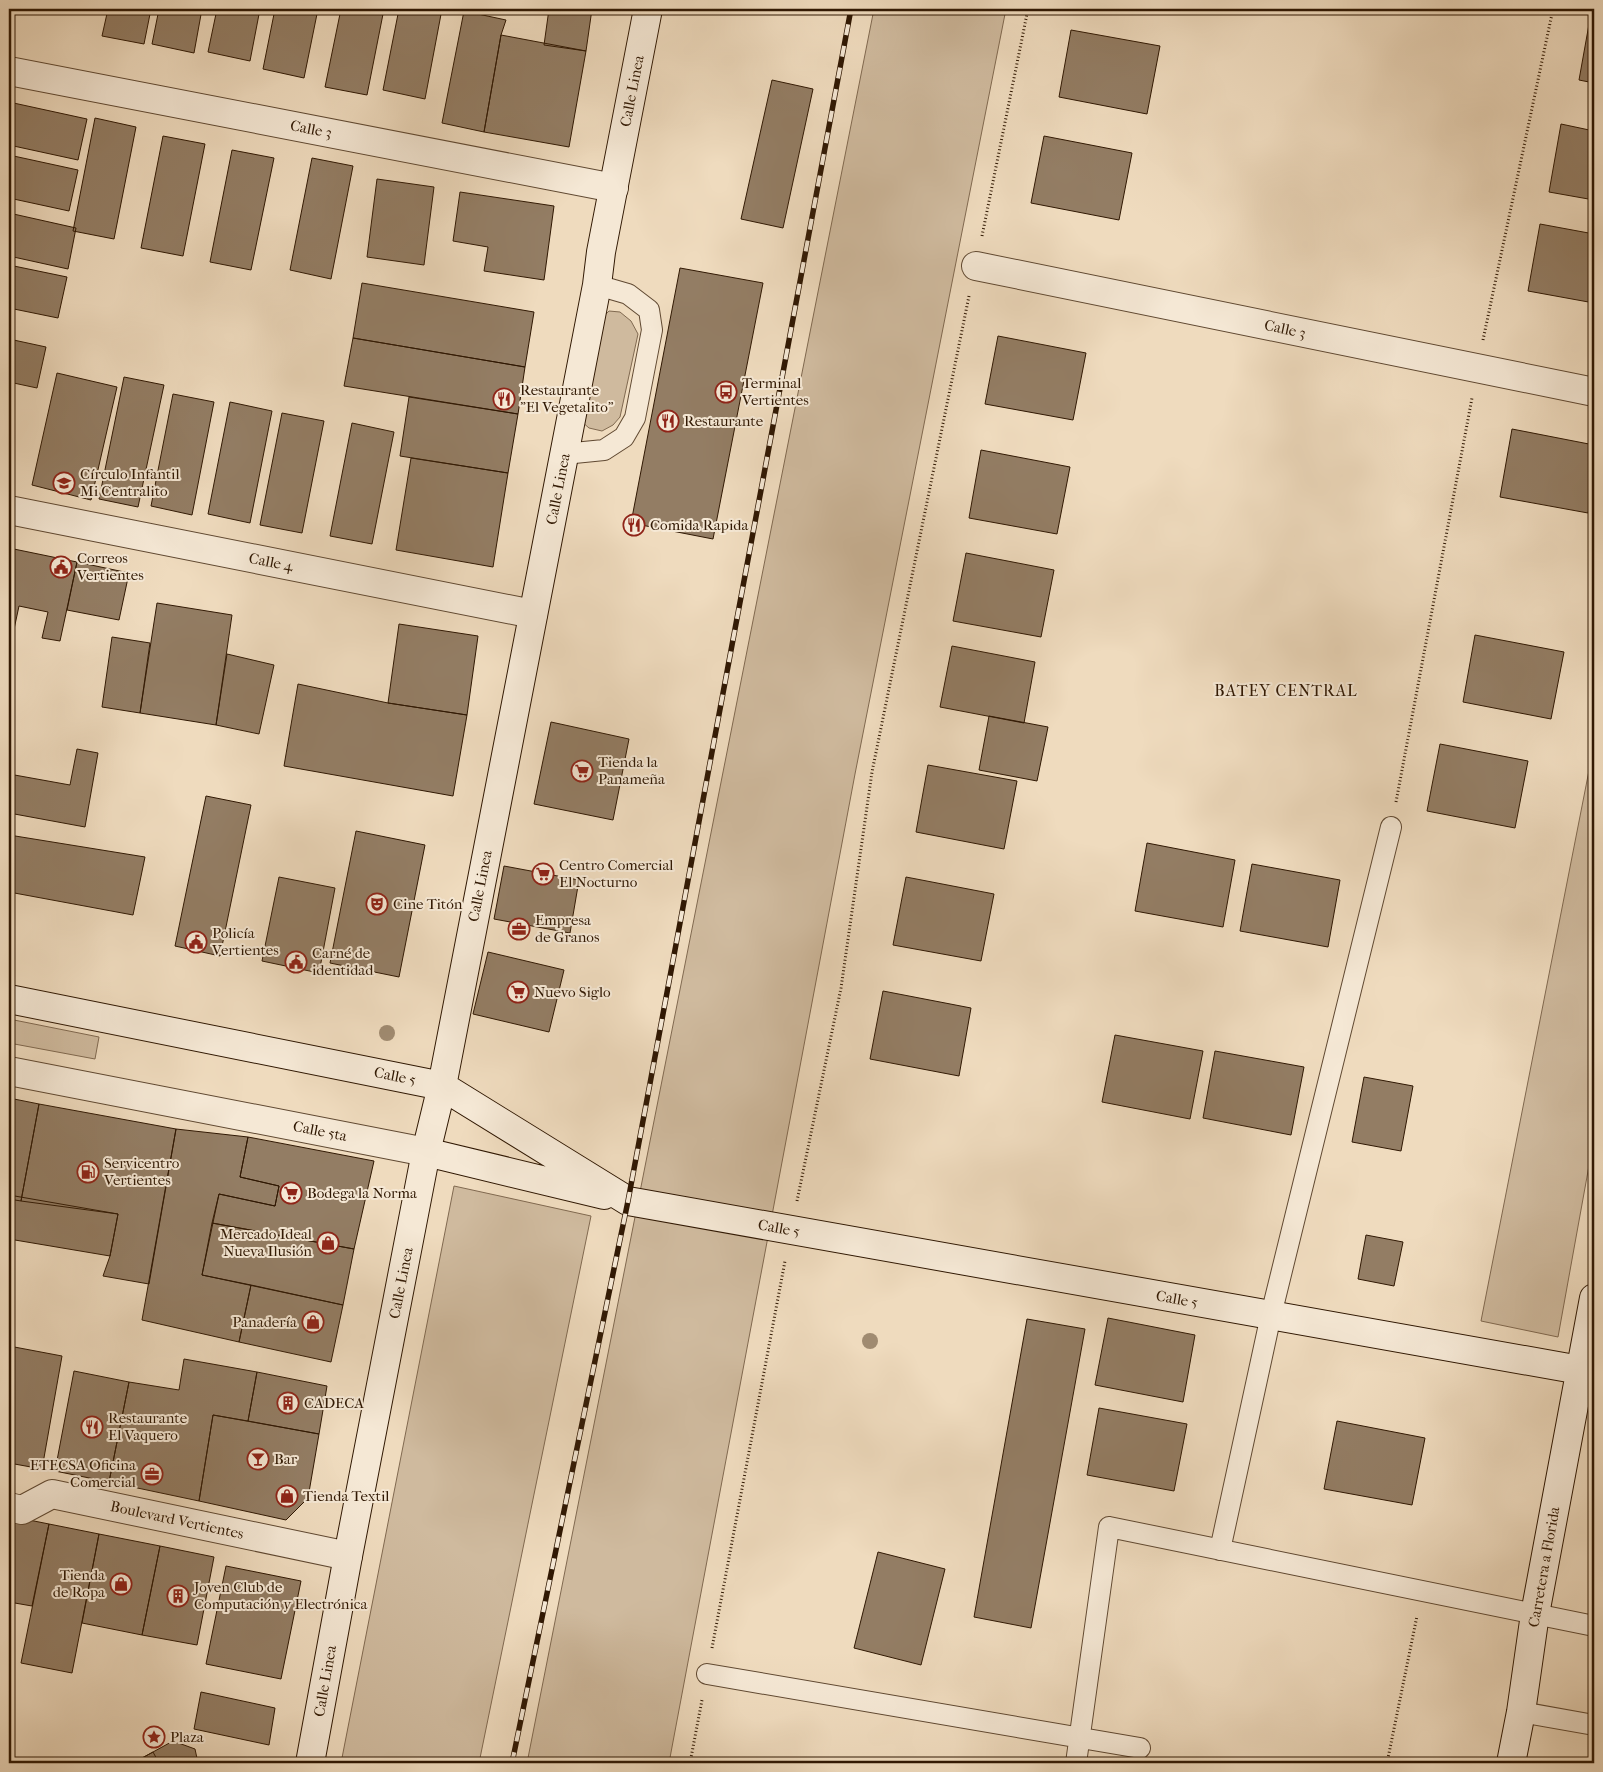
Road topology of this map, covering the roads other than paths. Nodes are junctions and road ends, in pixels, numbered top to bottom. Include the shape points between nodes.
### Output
1 (648, 9) edge
2 (9, 71) edge
3 (614, 188) junction
4 (976, 266) road end
5 (597, 286) junction
6 (1594, 392) edge
7 (564, 454) junction
8 (9, 510) edge
9 (533, 614) junction
10 (1391, 827) road end
11 (9, 999) edge
12 (9, 1071) edge
13 (442, 1086) junction
14 (426, 1152) junction
15 (628, 1201) junction
16 (1594, 1298) edge
17 (1271, 1315) junction
18 (1580, 1370) junction
19 (9, 1508) edge
20 (1220, 1550) junction
21 (348, 1556) junction
22 (1535, 1614) junction
23 (1594, 1626) edge
24 (707, 1674) road end
25 (1521, 1712) junction
26 (1594, 1725) edge
27 (1079, 1738) junction
28 (1140, 1748) dead end
29 (310, 1763) edge
30 (1076, 1763) edge
31 (1511, 1763) edge

1 - 3 street, Calle Linea
2 - 3 street, Calle 3
3 - 5 street, Calle Linea
4 - 6 street, Calle 3
5 - 7 street, Calle Linea
5 - 7 lane via 628,294 649,310 652,330 635,418 624,437 604,450
7 - 9 street, Calle Linea
8 - 9 street, Calle 4
9 - 13 street, Calle Linea
10 - 17 lane
11 - 13 street, Calle 5
12 - 14 street, Calle 5ta
13 - 14 street, Calle Linea
13 - 15 street, Calle 5
14 - 15 street, Calle 5ta
14 - 21 street, Calle Linea
15 - 17 street, Calle 5
16 - 18 street, Carretera a Florida
17 - 18 street, Calle 5
17 - 20 lane
18 - 22 street, Carretera a Florida
19 - 21 street, Boulevard Vertientes via 22,1510 52,1494
20 - 22 lane
20 - 27 lane via 1109,1527
21 - 29 street, Calle Linea
22 - 23 lane
22 - 25 street, Carretera a Florida
24 - 27 lane
25 - 26 lane
25 - 31 street, Carretera a Florida
27 - 28 lane
27 - 30 lane

